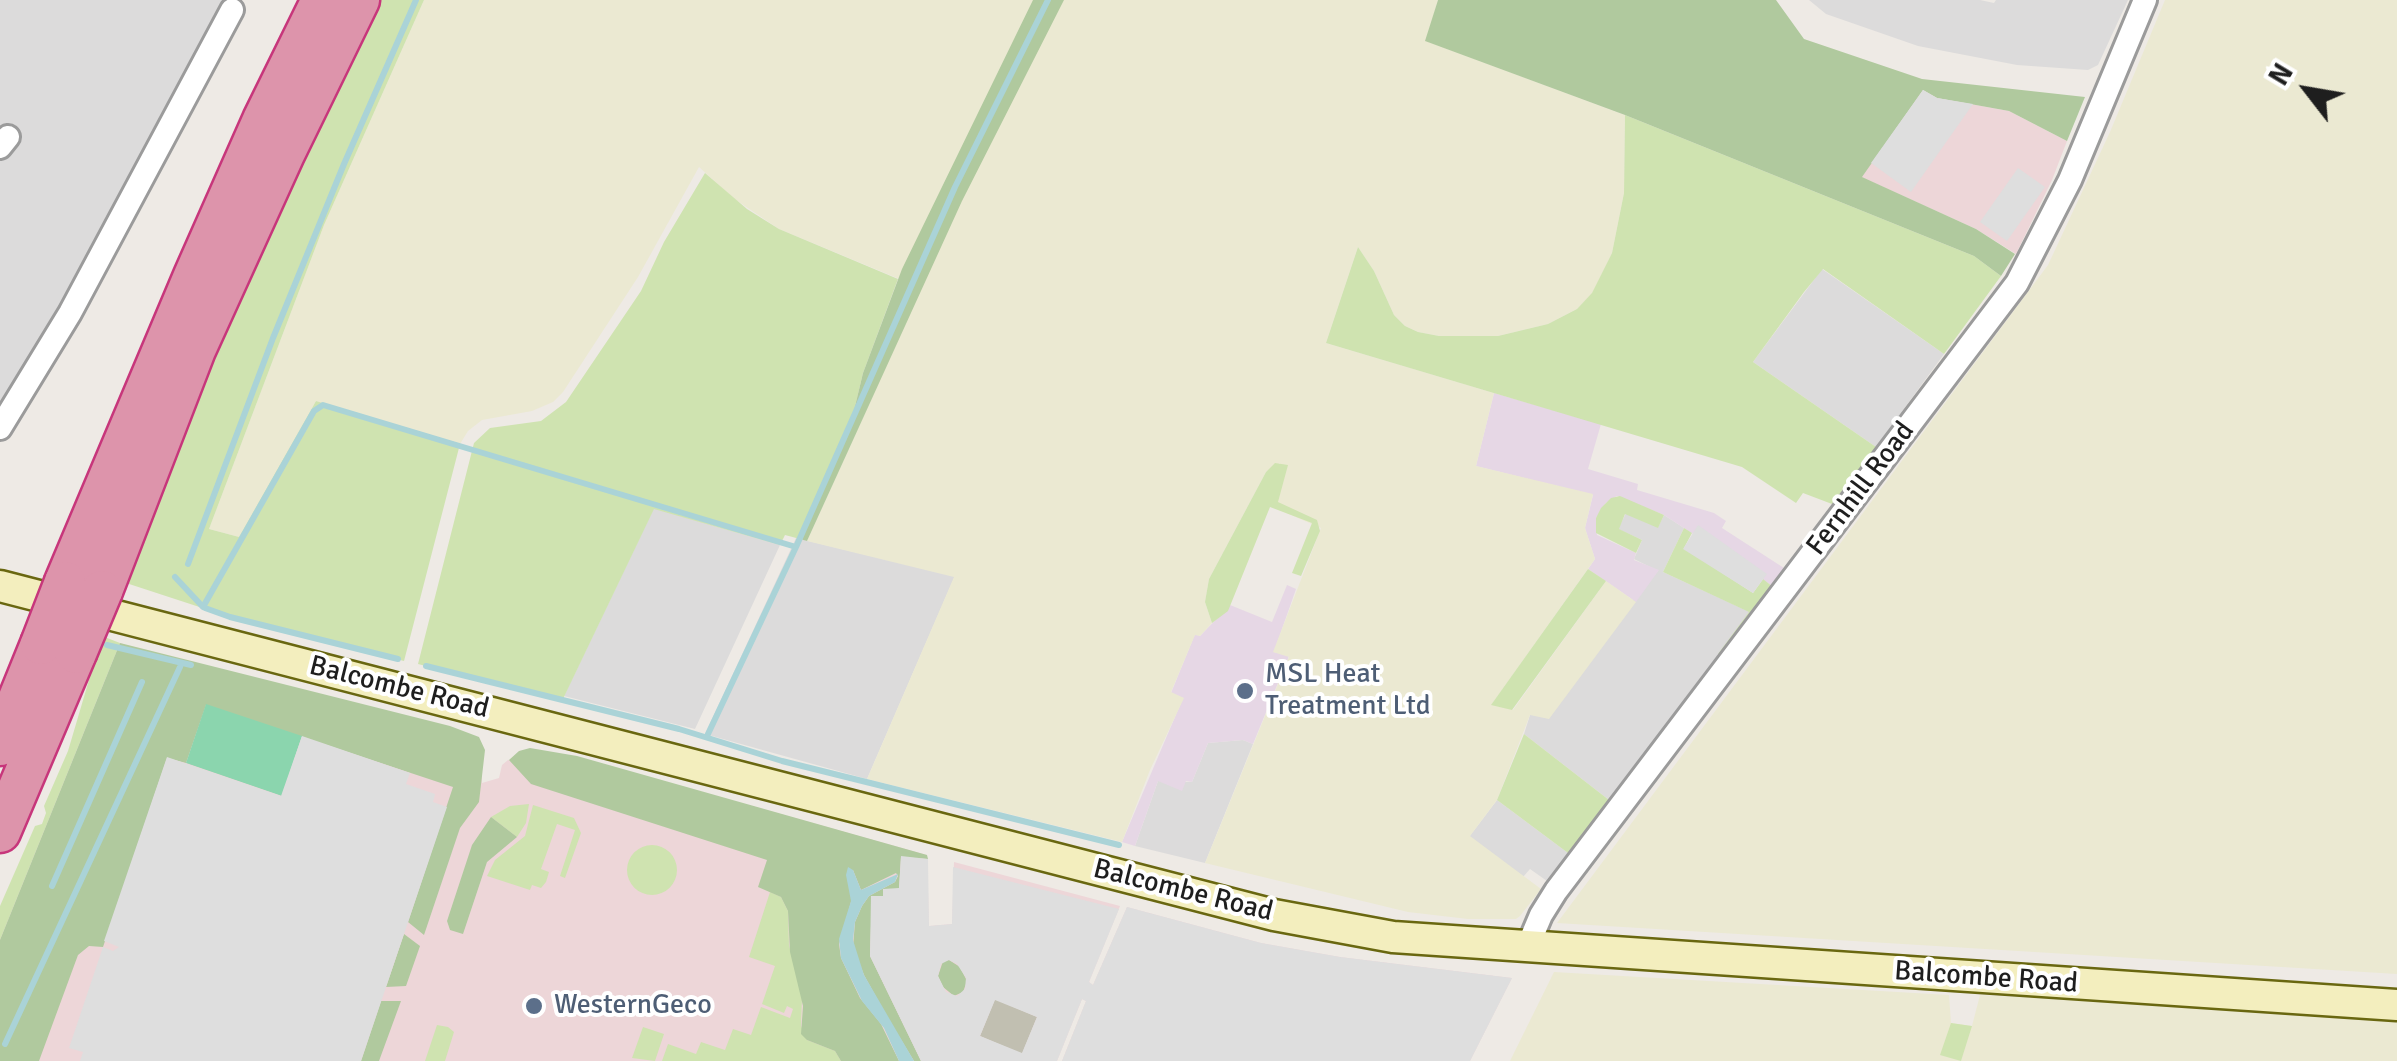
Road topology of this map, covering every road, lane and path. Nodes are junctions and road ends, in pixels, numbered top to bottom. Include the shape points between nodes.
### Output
1 (322, 0) edge
2 (359, 0) edge
3 (2145, 0) edge
4 (232, 10) dead end
5 (0, 428) edge
6 (0, 586) edge
7 (83, 587) junction
8 (58, 648) junction
9 (0, 745) edge
10 (0, 832) edge
11 (1527, 948) junction
12 (2397, 1005) edge

1 - 7 highway via 194,276
2 - 7 highway
3 - 11 street, Fernhill Road via 2070,180 2017,282 1556,891
4 - 5 street via 70,313
6 - 11 main road, Balcombe Road via 1274,914 1392,938
7 - 8 highway, bridge
8 - 9 highway
8 - 10 highway
11 - 12 main road, Balcombe Road

